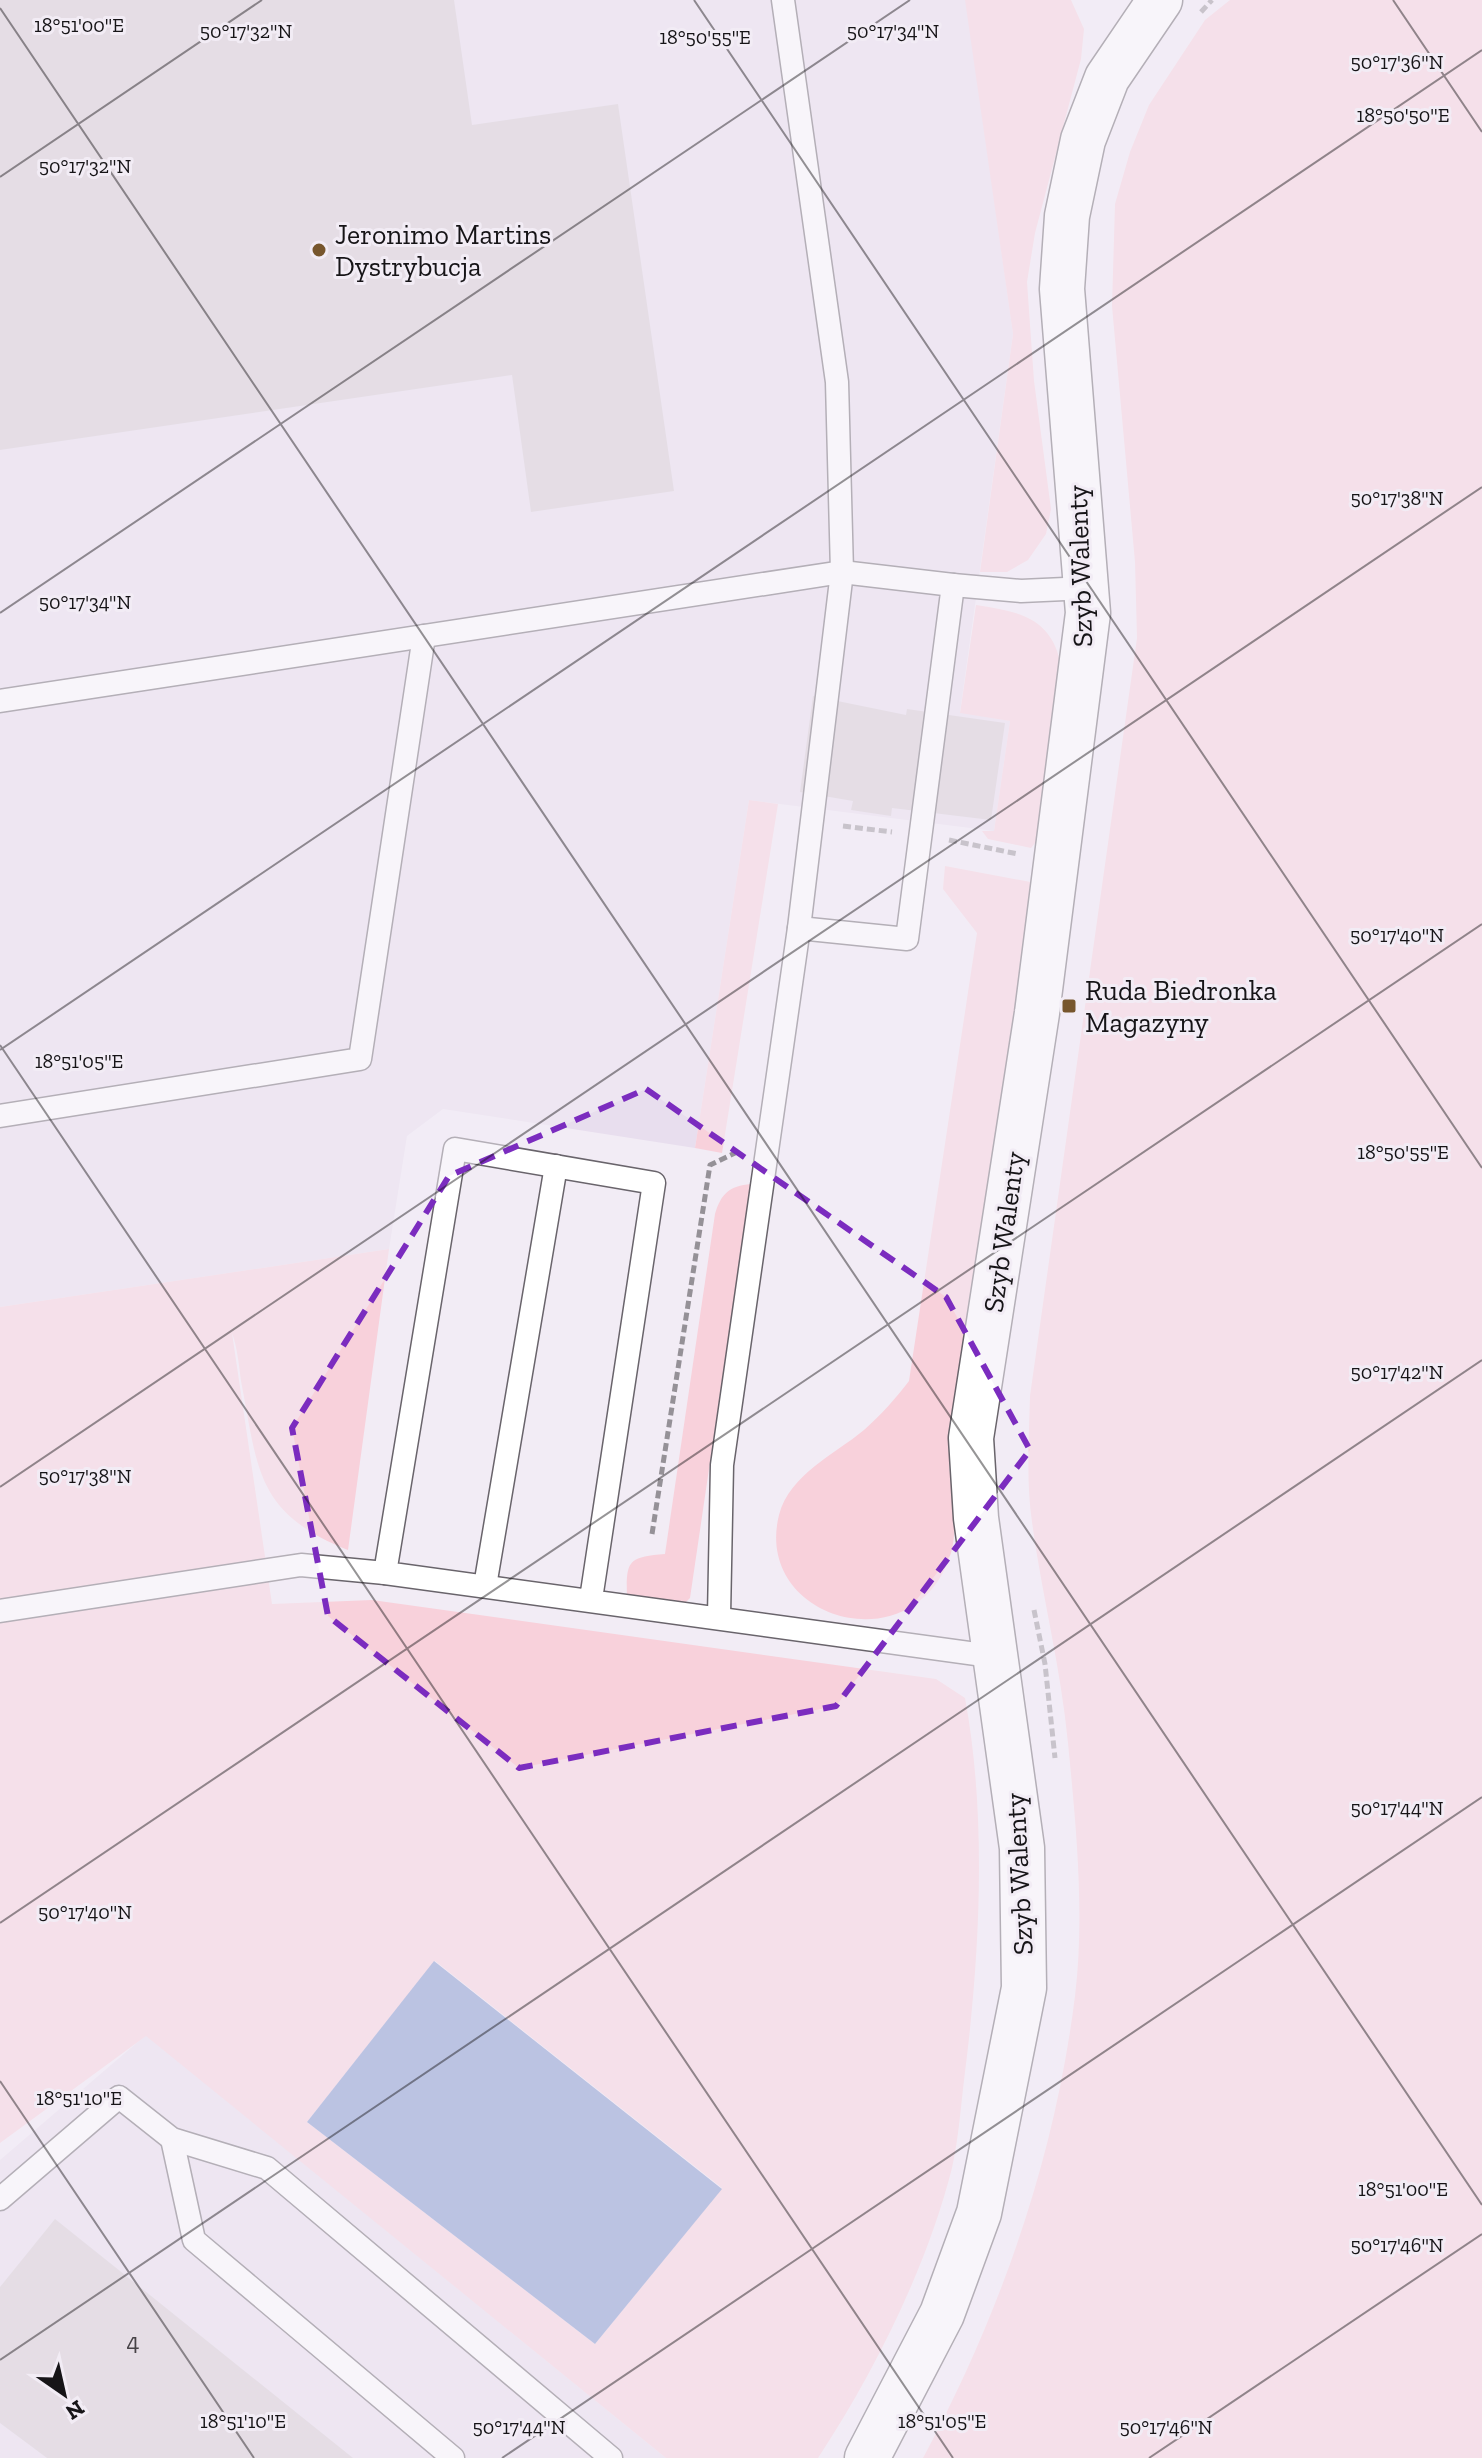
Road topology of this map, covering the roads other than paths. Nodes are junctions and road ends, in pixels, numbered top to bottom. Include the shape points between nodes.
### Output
1 (783, 0) edge
2 (1161, 7) edge
3 (842, 572) junction
4 (953, 585) junction
5 (1087, 588) junction
6 (424, 636) junction
7 (0, 701) edge
8 (799, 928) junction
9 (0, 1116) edge
10 (556, 1166) junction
11 (385, 1573) junction
12 (485, 1586) junction
13 (591, 1599) junction
14 (0, 1611) edge
15 (719, 1616) junction
16 (998, 1657) junction
17 (172, 2139) junction
18 (0, 2199) edge
19 (453, 2458) edge
20 (611, 2458) edge
21 (867, 2458) edge

1 - 3 lane via 837,382
2 - 5 street, Szyb Walenty via 1107,78 1083,140 1067,216 1062,289
3 - 4 lane
3 - 6 lane
3 - 8 lane
4 - 5 lane via 1021,591
4 - 8 lane via 907,939
5 - 16 street, Szyb Walenty via 1080,698 1001,1264 971,1438 976,1518
6 - 7 lane
6 - 9 lane via 360,1059
8 - 15 lane via 722,1465
10 - 11 lane via 455,1149
10 - 12 lane
10 - 13 lane via 654,1183
11 - 12 lane
11 - 14 lane via 301,1565
12 - 13 lane
13 - 15 lane
15 - 16 lane
16 - 21 street, Szyb Walenty via 1022,1848 1024,1988 979,2213 942,2314
17 - 18 lane via 119,2097
17 - 19 lane via 194,2240
17 - 20 lane via 267,2168

